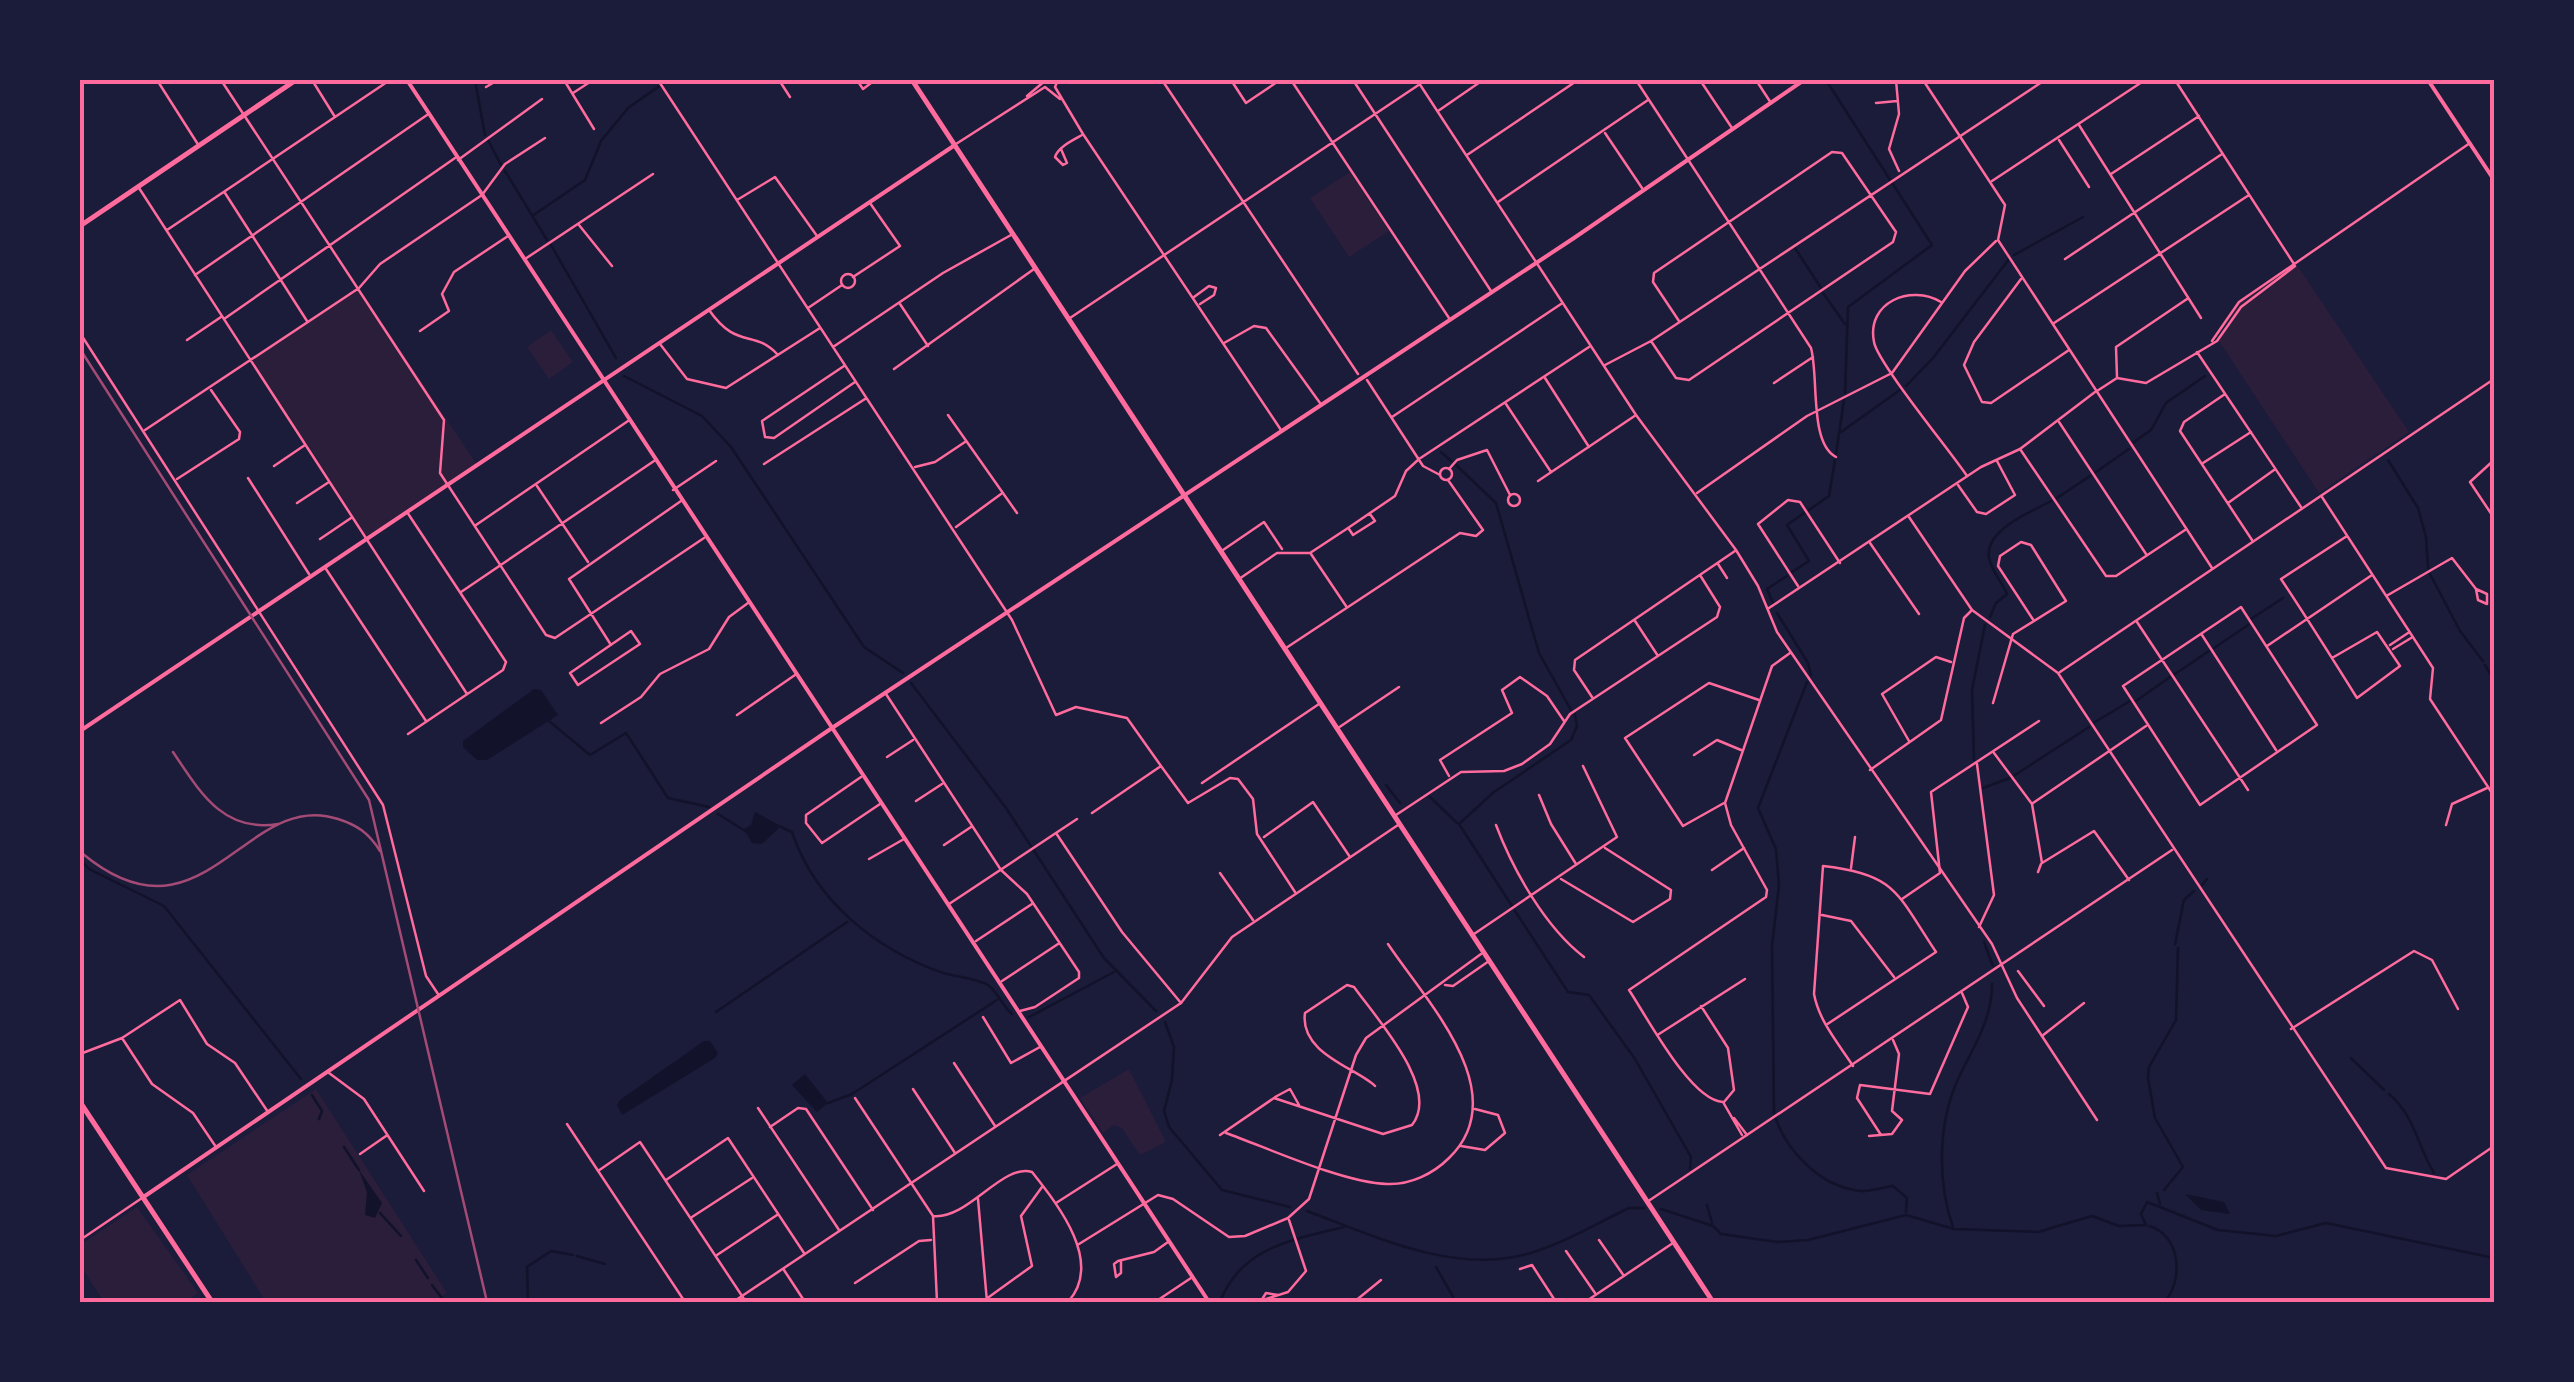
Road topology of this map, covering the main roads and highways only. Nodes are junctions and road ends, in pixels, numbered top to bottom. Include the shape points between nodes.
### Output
1 (296, 80) edge
2 (407, 80) edge
3 (912, 80) edge
4 (1804, 80) edge
5 (2428, 80) edge
6 (955, 145) junction
7 (2494, 180) edge
8 (80, 226) edge
9 (601, 381) junction
10 (1184, 496) junction
11 (832, 728) junction
12 (80, 730) edge
13 (80, 1102) edge
14 (143, 1198) junction
15 (212, 1302) edge
16 (1209, 1302) edge
17 (1713, 1302) edge

1 - 8 main road
2 - 9 main road
3 - 6 main road
4 - 10 main road
5 - 7 main road
6 - 9 main road
6 - 10 main road
9 - 11 main road
9 - 12 main road
10 - 11 main road
10 - 17 main road
11 - 14 main road
11 - 16 main road
13 - 14 main road
14 - 15 main road

